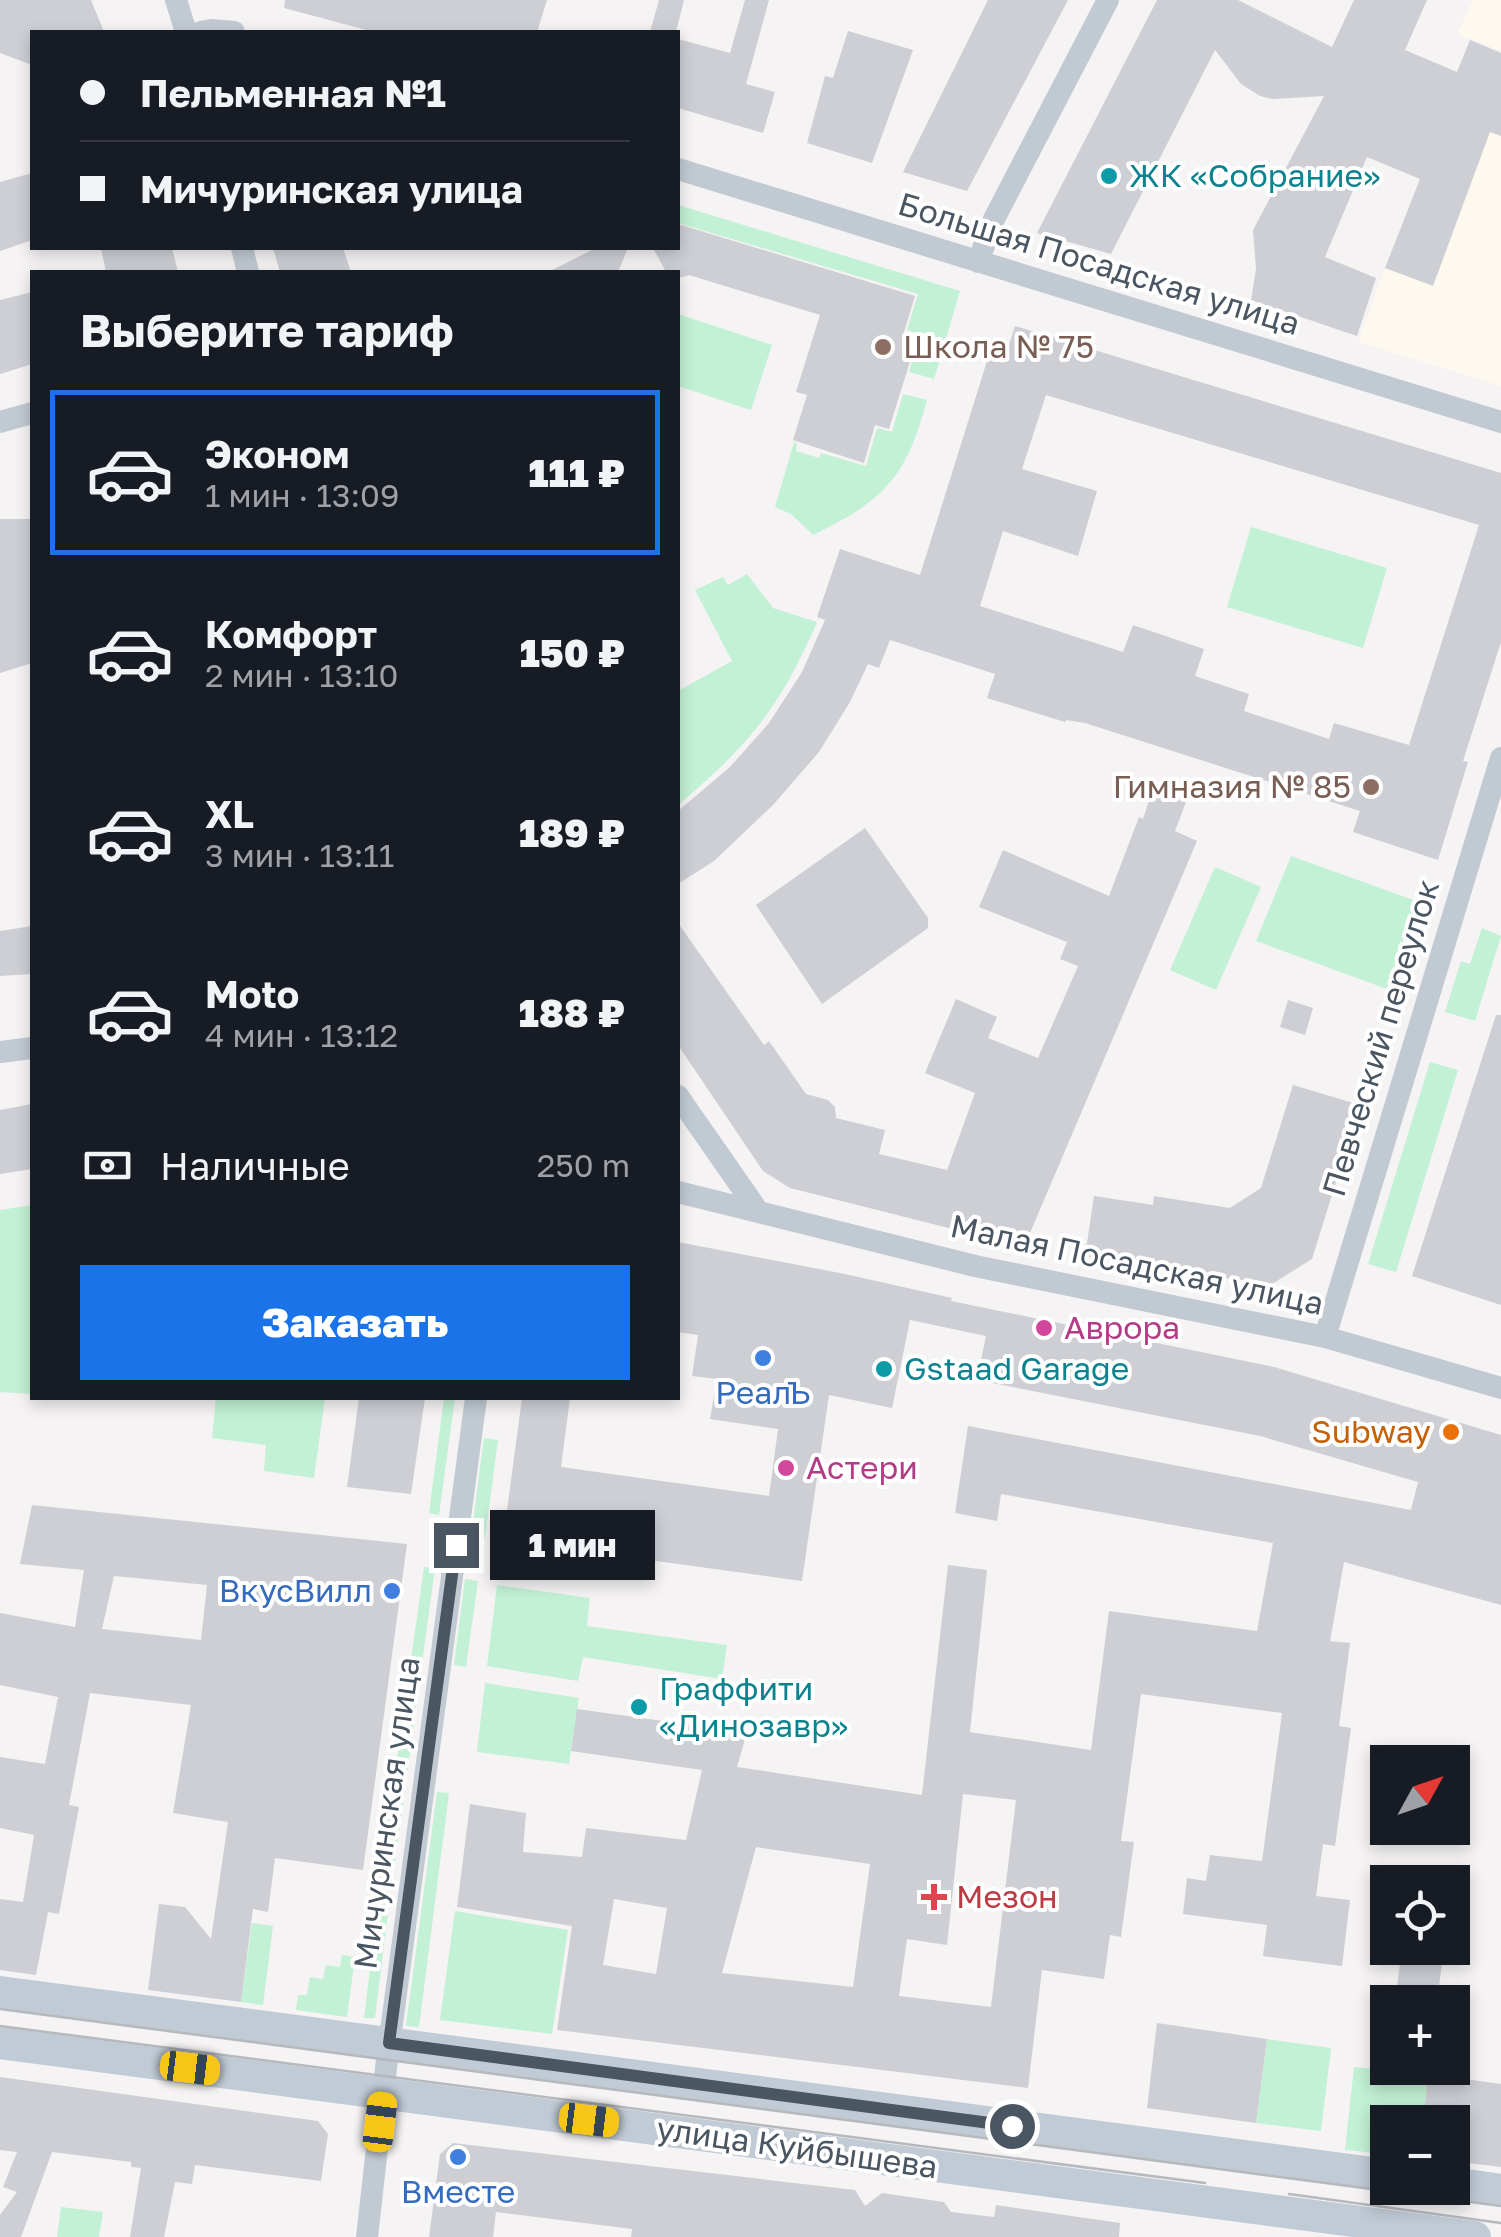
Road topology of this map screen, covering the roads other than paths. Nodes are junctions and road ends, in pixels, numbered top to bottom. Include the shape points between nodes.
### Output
1 (176, 0) edge
2 (1108, 0) edge
3 (185, 30) edge
4 (680, 170) edge
5 (978, 262) junction
6 (30, 414) edge
7 (0, 422) edge
8 (1501, 422) edge
9 (1501, 758) edge
10 (30, 1048) edge
11 (0, 1052) edge
12 (680, 1099) edge
13 (680, 1192) edge
14 (758, 1211) junction
15 (1325, 1337) junction
16 (1501, 1388) edge
17 (476, 1400) edge
18 (0, 1992) edge
19 (0, 2043) edge
20 (389, 2043) junction
21 (383, 2094) junction
22 (1370, 2173) edge
23 (1470, 2186) edge
24 (1501, 2190) edge
25 (367, 2237) edge
26 (1475, 2237) edge

1 - 3 street
2 - 5 street
4 - 5 street, Большая Посадская улица
5 - 8 street, Большая Посадская улица
6 - 7 street
9 - 15 street, Певческий переулок
10 - 11 street
12 - 14 street
13 - 14 street, Малая Посадская улица
14 - 15 street, Малая Посадская улица via 975,1266
15 - 16 street, Малая Посадская улица
17 - 20 street, Мичуринская улица
18 - 20 main road, улица Куйбышева
19 - 21 main road, улица Куйбышева
20 - 21 street, Мичуринская улица
20 - 22 main road, улица Куйбышева
21 - 25 street, Мичуринская улица
21 - 26 main road, улица Куйбышева
23 - 24 main road

